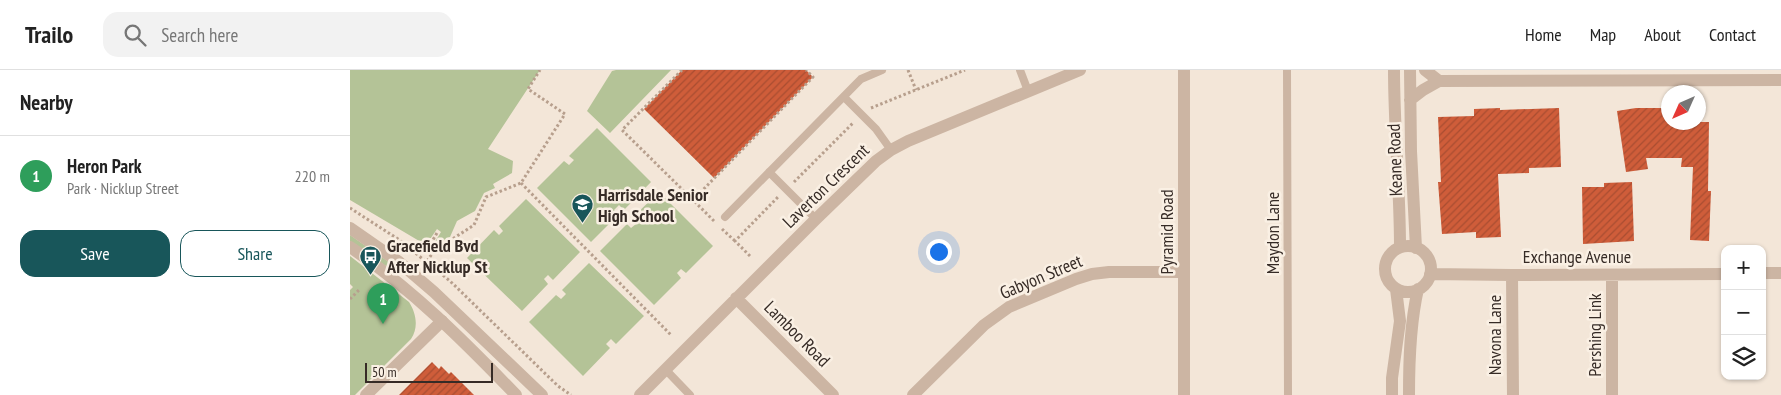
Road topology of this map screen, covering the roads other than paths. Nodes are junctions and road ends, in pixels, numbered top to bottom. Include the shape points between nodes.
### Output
1 (882, 70) edge
2 (1020, 70) edge
3 (1080, 70) edge
4 (1184, 70) edge
5 (1287, 70) edge
6 (1394, 70) edge
7 (1410, 70) edge
8 (1425, 70) edge
9 (1781, 80) edge
10 (1439, 81) junction
11 (1028, 91) junction
12 (844, 96) junction
13 (1410, 100) junction
14 (891, 150) junction
15 (769, 172) junction
16 (725, 217) dead end
17 (816, 219) junction
18 (350, 228) edge
19 (350, 247) edge
20 (1400, 247) junction
21 (1416, 248) junction
22 (1184, 272) junction
23 (1766, 273) edge
24 (1781, 273) edge
25 (1430, 274) junction
26 (1721, 274) edge
27 (1512, 275) junction
28 (1612, 275) junction
29 (1396, 289) junction
30 (1418, 290) junction
31 (736, 298) junction
32 (442, 321) junction
33 (665, 370) junction
34 (366, 395) edge
35 (516, 395) edge
36 (542, 395) edge
37 (640, 395) edge
38 (690, 395) edge
39 (833, 395) edge
40 (914, 395) edge
41 (1184, 395) edge
42 (1288, 395) edge
43 (1392, 395) edge
44 (1409, 395) edge
45 (1513, 395) edge
46 (1612, 395) edge

1 - 12 lane via 861,79
2 - 11 lane
3 - 11 street, Laverton Crescent
4 - 22 street, Pyramid Road
5 - 42 lane, Maydon Lane
6 - 20 street, Keane Road
7 - 13 street, Keane Road
8 - 10 street
9 - 10 street
10 - 13 street
11 - 14 street, Laverton Crescent
12 - 14 lane
12 - 15 lane
13 - 21 street, Keane Road
14 - 17 street, Laverton Crescent
15 - 16 lane
15 - 17 lane
17 - 31 street, Laverton Crescent
18 - 36 street via 399,262 434,292
19 - 32 street via 398,282
20 - 21 street
20 - 29 street via 1386,260 1384,270 1386,279
21 - 25 street via 1428,259
22 - 40 street, Gabyon Street via 1092,274 1009,307 984,325
22 - 41 street, Pyramid Road
23 - 24 street
25 - 27 street, Exchange Avenue
25 - 30 street via 1426,284
26 - 28 street, Exchange Avenue
27 - 28 street, Exchange Avenue
27 - 45 street, Navona Lane
28 - 46 street, Pershing Link
29 - 30 street via 1405,292
29 - 43 street via 1400,321
30 - 44 street via 1409,361
31 - 33 street, Laverton Crescent
31 - 39 street, Lamboo Road
32 - 34 street
32 - 35 street
33 - 37 street, Laverton Crescent
33 - 38 lane

